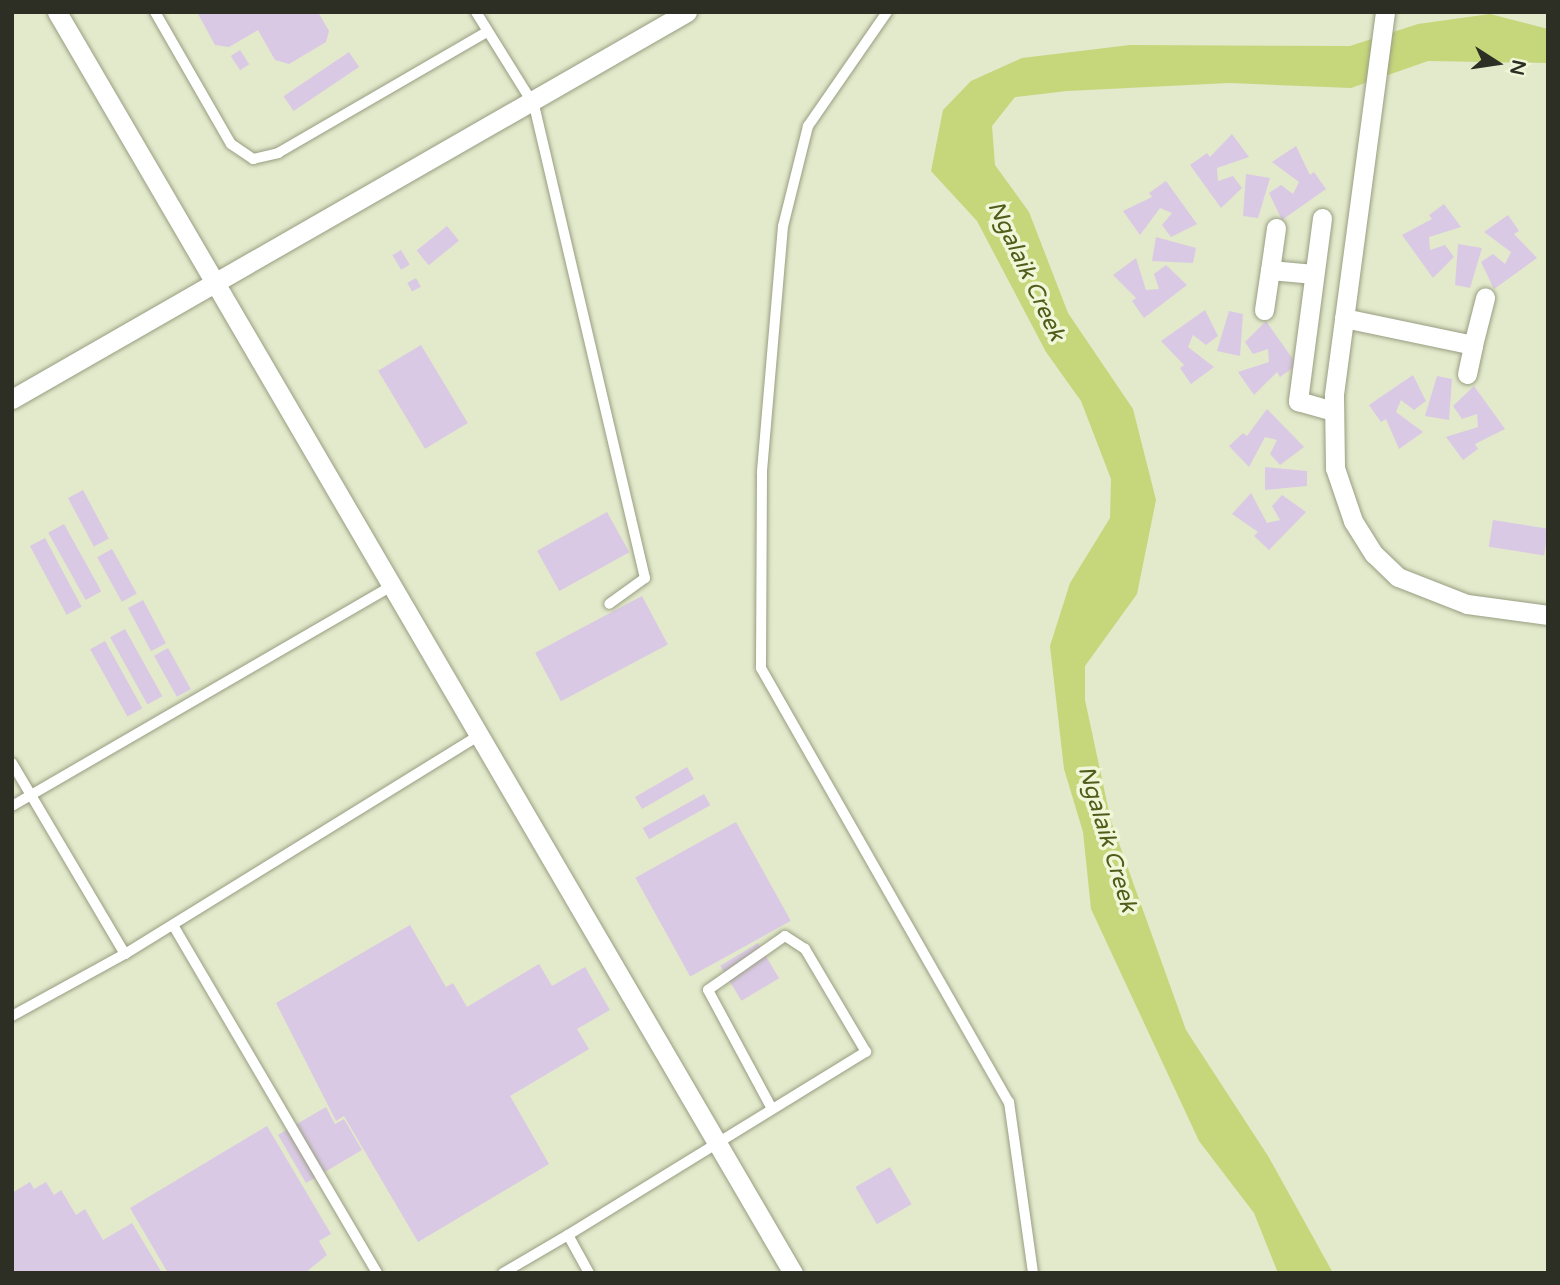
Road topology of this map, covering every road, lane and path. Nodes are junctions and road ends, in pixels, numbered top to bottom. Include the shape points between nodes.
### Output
1 (57, 12) edge
2 (155, 12) edge
3 (476, 12) edge
4 (687, 12) edge
5 (887, 12) edge
6 (1385, 12) edge
7 (487, 32) junction
8 (534, 105) junction
9 (1322, 218) dead end
10 (1276, 228) dead end
11 (1270, 270) junction
12 (1314, 274) junction
13 (215, 282) junction
14 (1485, 298) dead end
15 (1264, 310) dead end
16 (1344, 318) junction
17 (1473, 345) junction
18 (1467, 374) dead end
19 (12, 399) edge
20 (1334, 411) junction
21 (392, 586) junction
22 (609, 604) dead end
23 (1548, 615) edge
24 (480, 735) junction
25 (12, 763) edge
26 (31, 795) junction
27 (12, 806) edge
28 (173, 926) junction
29 (125, 954) junction
30 (12, 1016) edge
31 (772, 1109) junction
32 (717, 1142) junction
33 (568, 1235) junction
34 (377, 1273) edge
35 (503, 1273) edge
36 (589, 1273) edge
37 (793, 1273) edge
38 (1033, 1273) edge

1 - 13 street
2 - 7 lane via 231,144 253,159 278,153
3 - 7 lane
4 - 8 street
5 - 38 lane via 808,126 783,226 762,473 761,668 1009,1102
6 - 16 street
7 - 8 lane
8 - 13 street
8 - 22 lane via 645,578
9 - 12 street
10 - 11 street
11 - 12 street
11 - 15 street
12 - 20 street via 1298,401
13 - 19 street
13 - 21 street
14 - 17 street
16 - 17 street
16 - 20 street
17 - 18 street
20 - 23 street via 1342,495 1374,555 1427,592
21 - 24 street
21 - 26 lane
24 - 28 lane
24 - 32 street
25 - 26 lane
26 - 27 lane
26 - 29 lane
28 - 29 lane
28 - 34 lane
29 - 30 lane
31 - 31 lane via 708,990 785,936 805,949 866,1052
31 - 32 lane
32 - 33 lane
32 - 37 street
33 - 35 lane
33 - 36 lane

